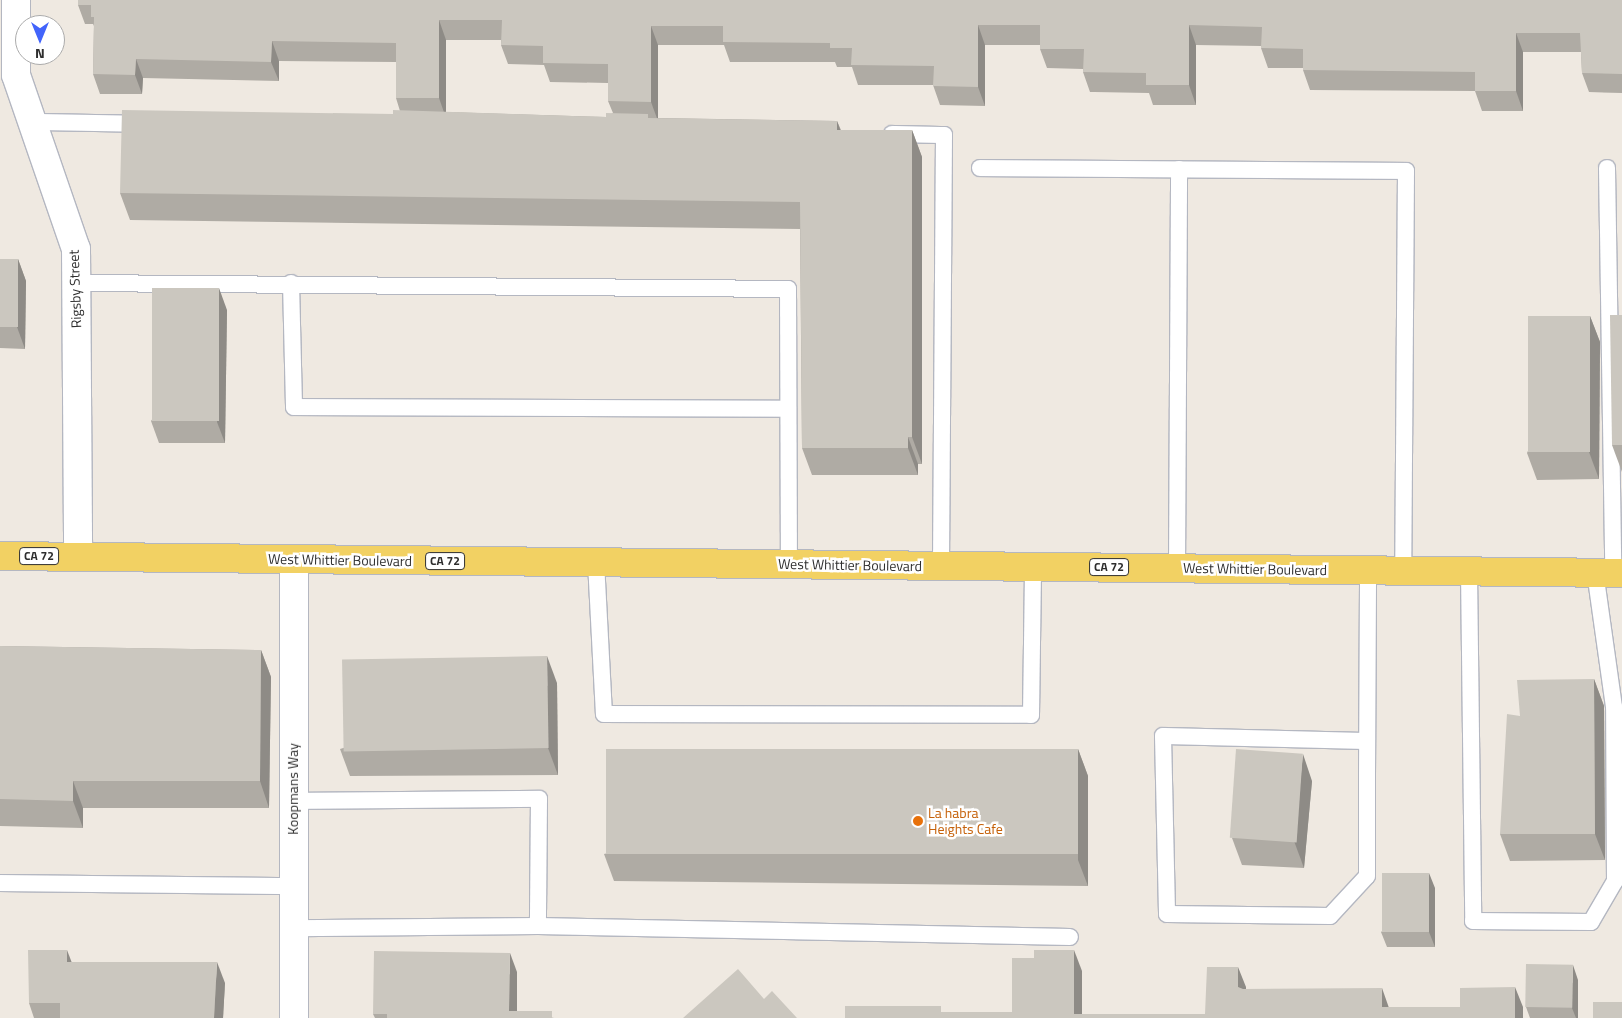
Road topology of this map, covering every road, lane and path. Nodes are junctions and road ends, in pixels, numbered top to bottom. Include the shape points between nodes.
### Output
1 (16, 0) edge
2 (32, 122) junction
3 (161, 124) edge
4 (875, 134) edge
5 (980, 168) dead end
6 (1179, 168) junction
7 (1607, 168) dead end
8 (76, 283) junction
9 (291, 283) junction
10 (786, 409) junction
11 (0, 556) edge
12 (78, 557) junction
13 (294, 560) junction
14 (596, 562) junction
15 (790, 564) junction
16 (941, 565) junction
17 (1033, 567) junction
18 (1177, 568) junction
19 (1368, 570) junction
20 (1402, 570) junction
21 (1469, 570) junction
22 (1610, 572) edge
23 (1367, 740) junction
24 (293, 801) junction
25 (0, 883) edge
26 (293, 886) junction
27 (538, 926) junction
28 (293, 928) junction
29 (1070, 937) dead end
30 (294, 1018) edge

1 - 2 street, Rigsby Street via 16,75
2 - 3 lane
2 - 8 street, Rigsby Street via 76,249
4 - 16 lane via 944,135
5 - 6 lane
6 - 18 lane
6 - 20 lane via 1406,171
7 - 22 lane
8 - 9 lane
8 - 12 street, Rigsby Street
9 - 10 lane via 294,407
9 - 10 lane via 788,289
10 - 15 lane
11 - 12 main road, CA 72
12 - 13 main road, West Whittier Boulevard / CA 72
13 - 14 main road, West Whittier Boulevard / CA 72
13 - 24 street, Koopmans Way
14 - 15 main road, West Whittier Boulevard / CA 72
14 - 17 lane via 604,714 1031,715
15 - 16 main road, West Whittier Boulevard / CA 72
16 - 17 main road, West Whittier Boulevard / CA 72
17 - 18 main road, West Whittier Boulevard / CA 72
18 - 19 main road, West Whittier Boulevard / CA 72
19 - 20 main road, West Whittier Boulevard / CA 72
19 - 23 lane
20 - 21 main road, West Whittier Boulevard / CA 72
21 - 22 main road, West Whittier Boulevard / CA 72
21 - 22 lane via 1473,921 1591,922 1615,881
23 - 23 lane via 1367,876 1330,916 1167,914 1163,736
24 - 26 street, Koopmans Way
24 - 27 lane via 539,799
25 - 26 lane
26 - 28 street, Koopmans Way
27 - 28 lane
27 - 29 lane
28 - 30 street, Koopmans Way

